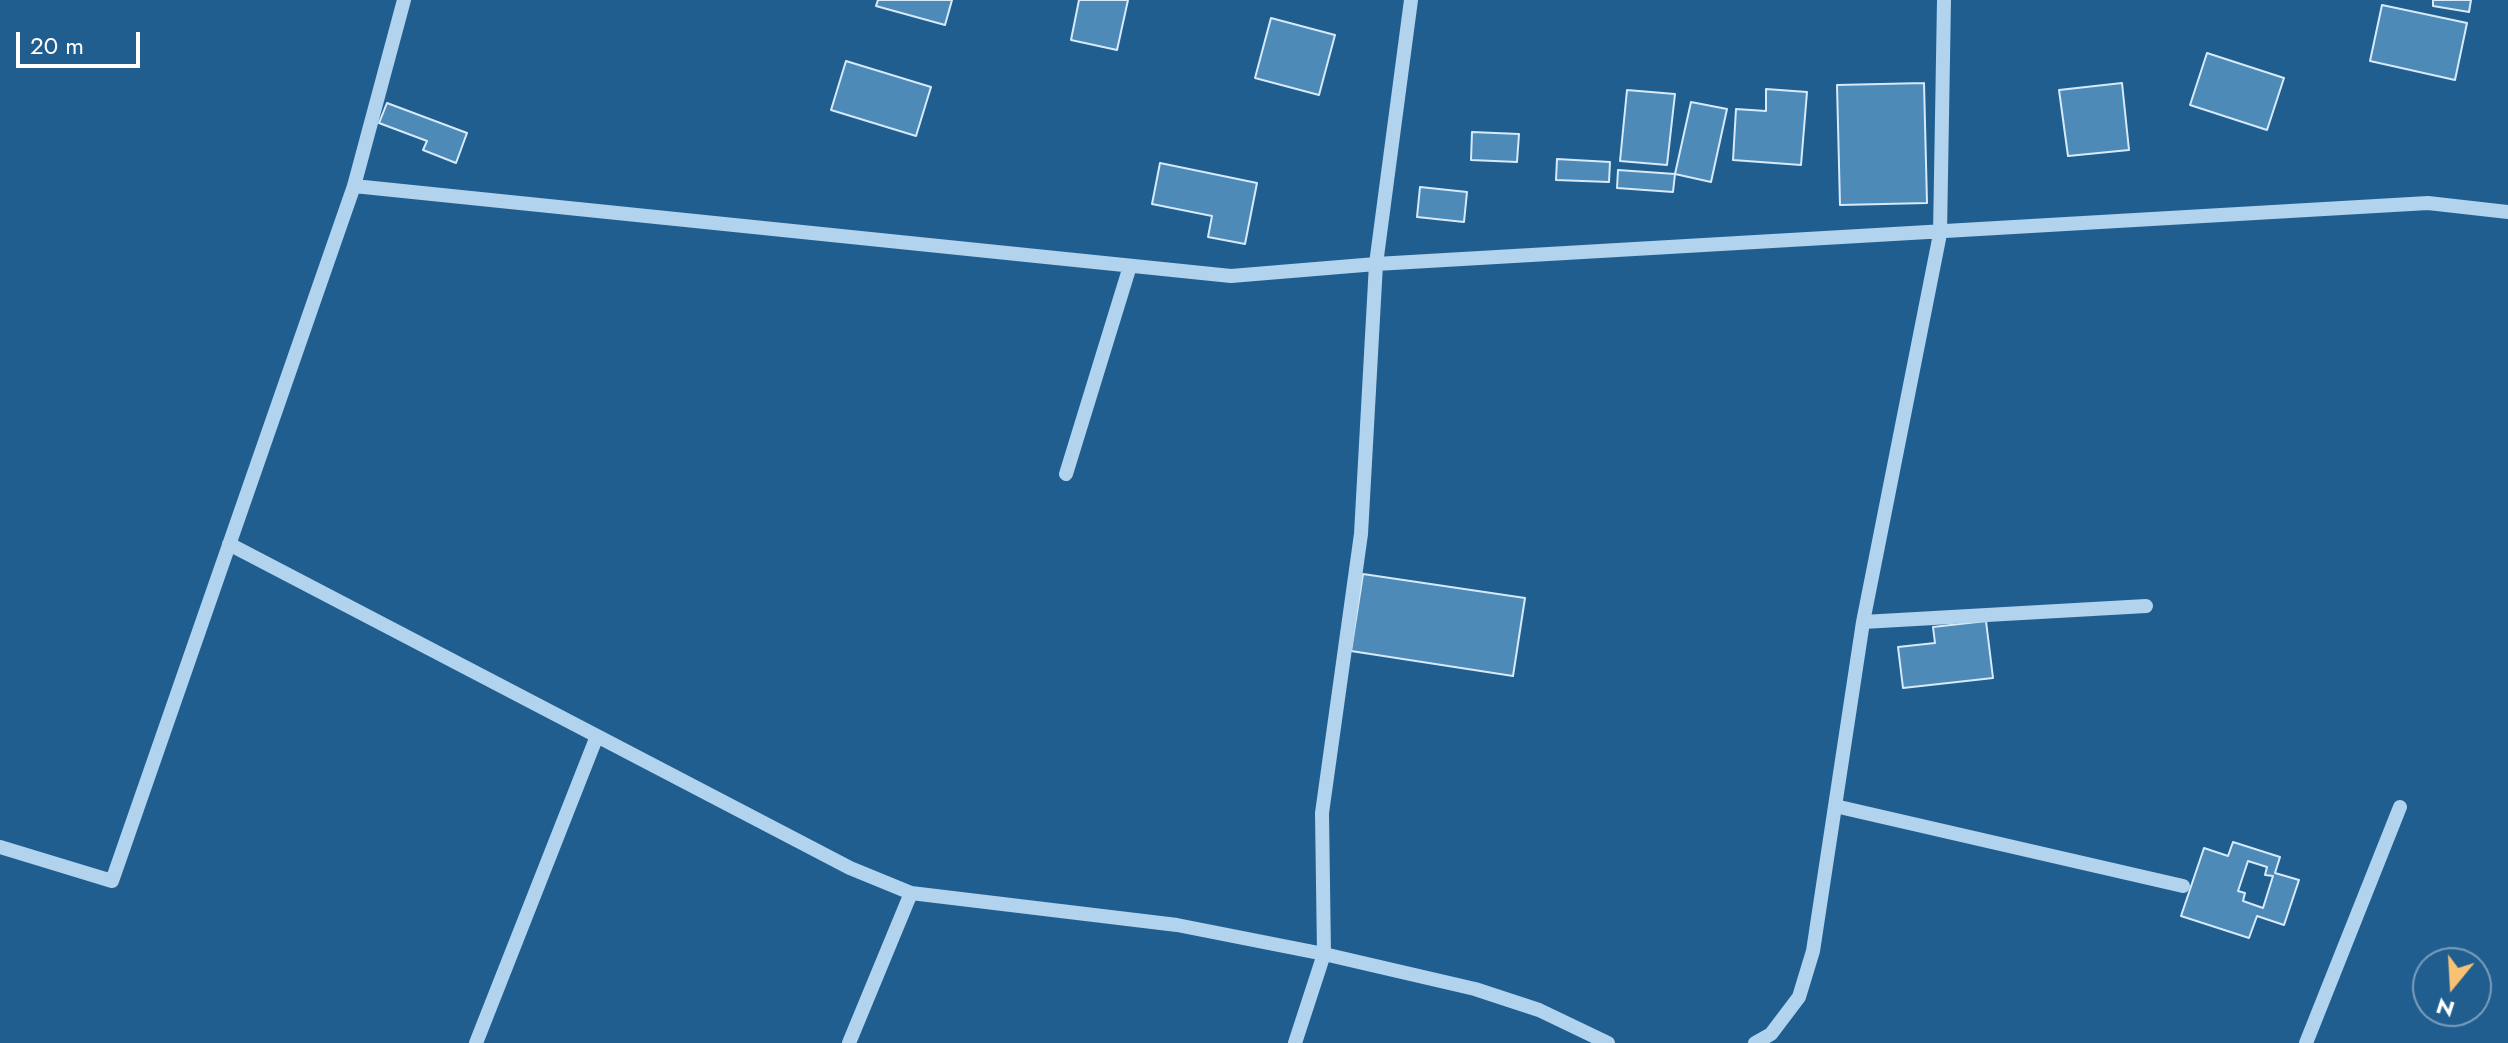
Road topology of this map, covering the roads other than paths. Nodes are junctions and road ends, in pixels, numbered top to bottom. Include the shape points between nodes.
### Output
1 (404, 0) edge
2 (1411, 0) edge
3 (1944, 0) edge
4 (354, 186) junction
5 (2508, 212) edge
6 (1940, 234) junction
7 (1376, 264) junction
8 (1130, 266) junction
9 (1066, 474) dead end
10 (229, 544) junction
11 (2146, 606) dead end
12 (1863, 622) junction
13 (597, 736) junction
14 (1835, 806) junction
15 (2400, 807) dead end
16 (0, 849) edge
17 (2183, 886) dead end
18 (911, 893) junction
19 (1324, 954) junction
20 (476, 1043) edge
21 (849, 1043) edge
22 (1295, 1043) edge
23 (1608, 1043) edge
24 (1755, 1043) edge
25 (2306, 1043) edge

1 - 4 street
2 - 7 street
3 - 6 street
4 - 8 street
4 - 10 street
5 - 6 street via 2428,203
6 - 7 street
6 - 12 street
7 - 8 street via 1231,276
7 - 19 street via 1361,534 1321,822
8 - 9 street
10 - 13 street
10 - 16 street via 112,881
11 - 12 street
12 - 14 street
13 - 18 street via 850,868
13 - 20 street
14 - 17 street
14 - 24 street via 1813,951 1799,997 1771,1034
15 - 25 street
18 - 19 street via 1177,925
18 - 21 street
19 - 22 street
19 - 23 street via 1475,989 1539,1010

